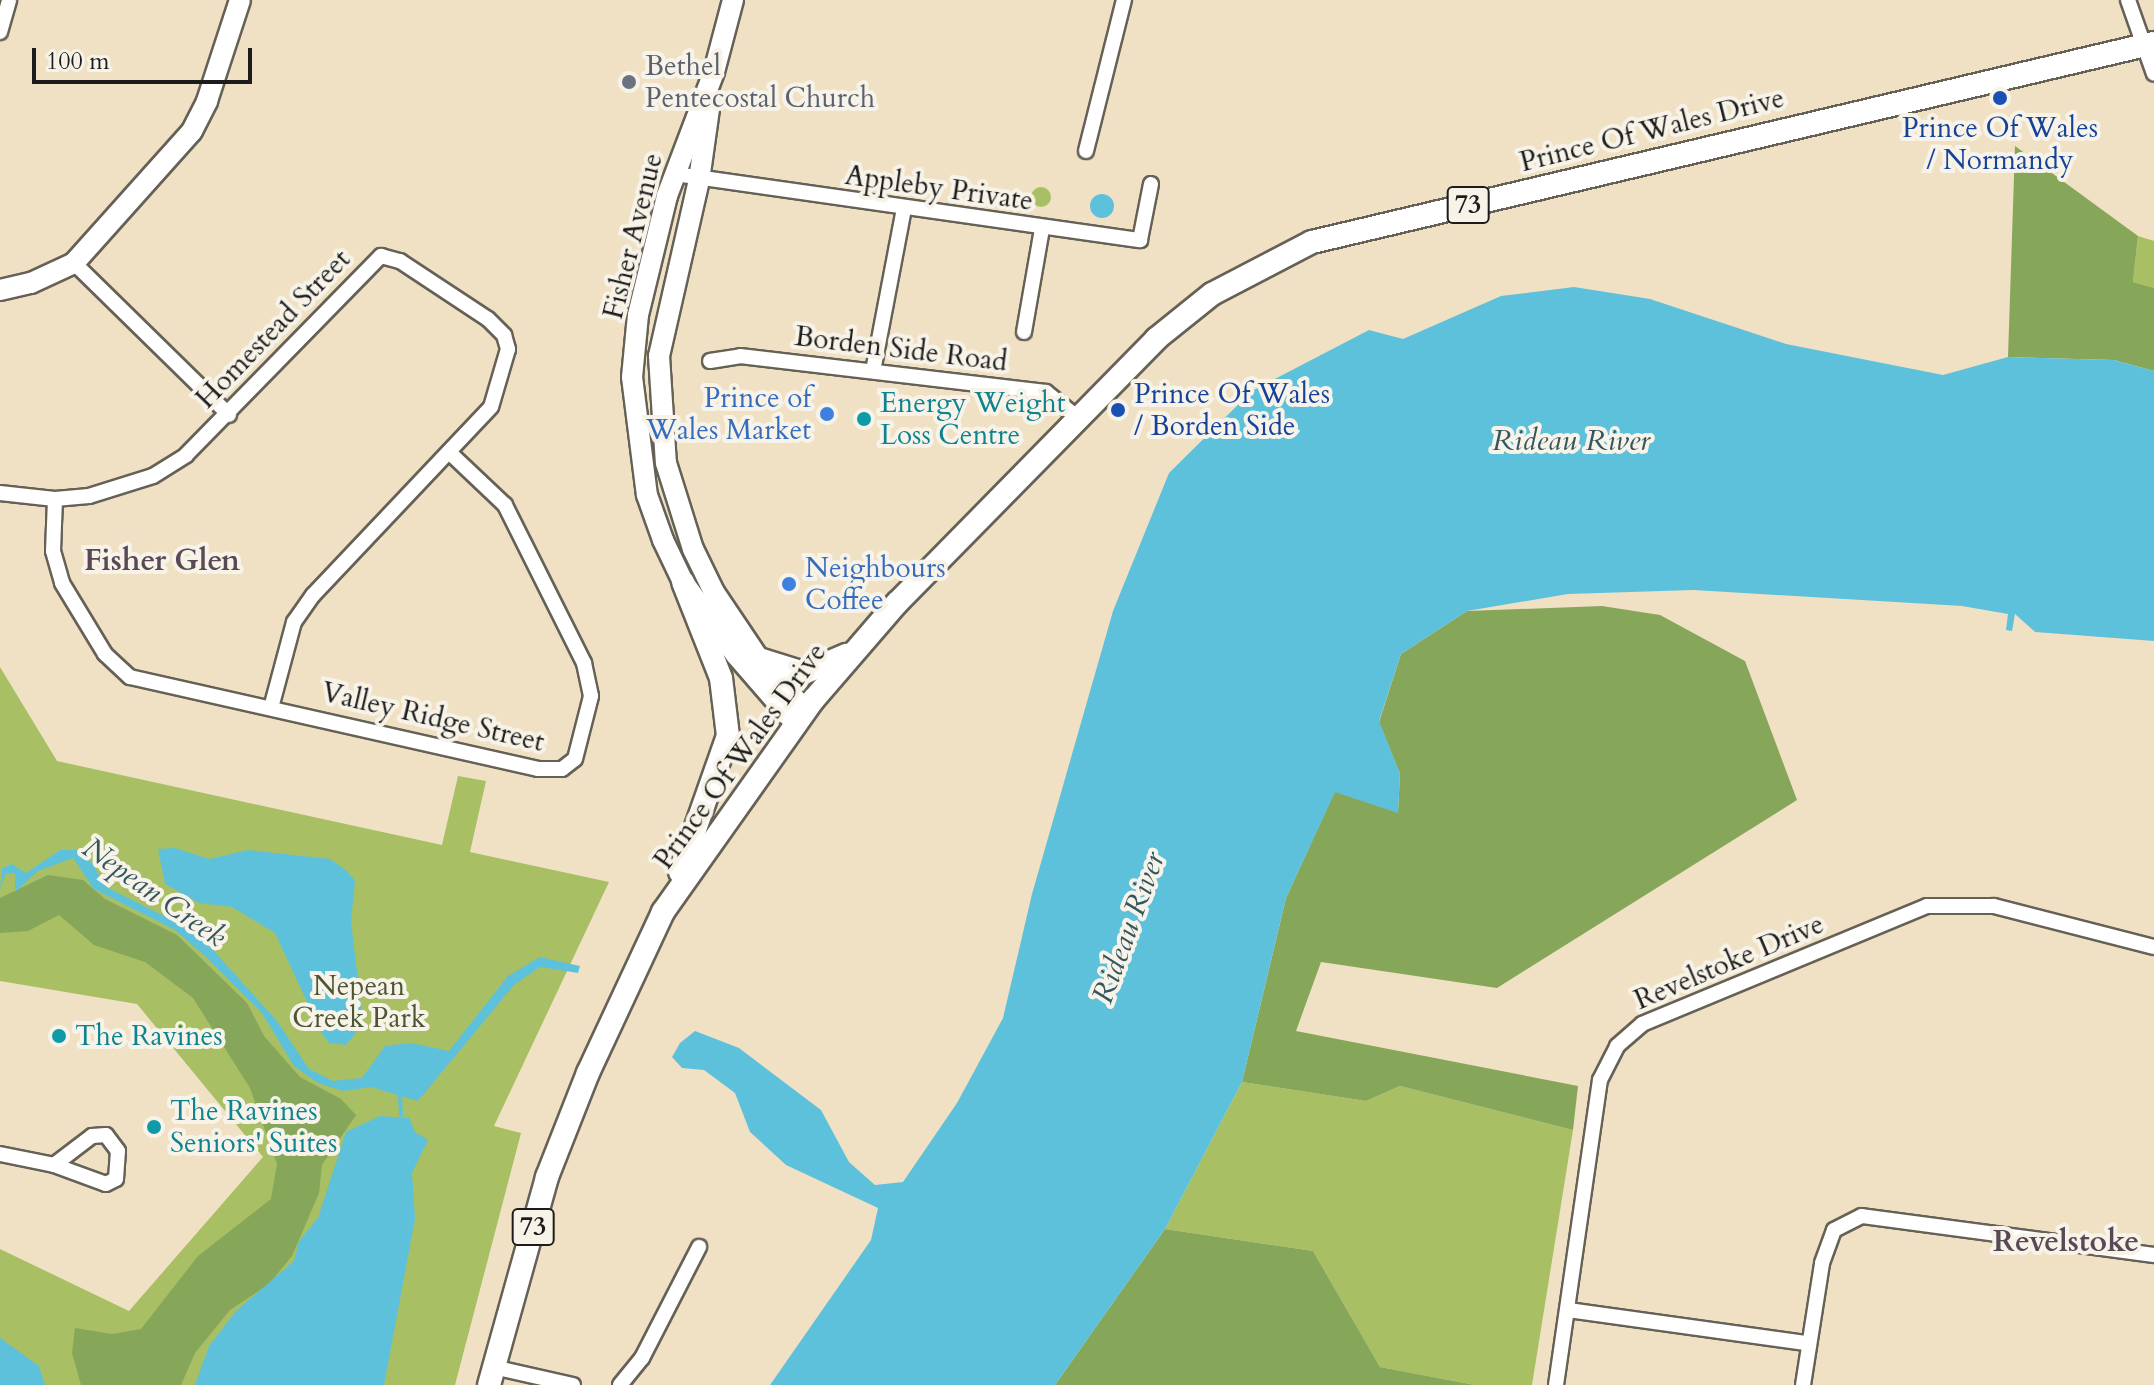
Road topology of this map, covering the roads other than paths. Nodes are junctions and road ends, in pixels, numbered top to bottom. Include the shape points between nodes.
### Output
1 (9, 0) edge
2 (240, 0) edge
3 (733, 0) edge
4 (1124, 0) edge
5 (2128, 0) edge
6 (0, 32) edge
7 (2148, 44) edge
8 (714, 72) junction
9 (2154, 74) edge
10 (1086, 151) dead end
11 (675, 174) junction
12 (699, 180) junction
13 (1151, 184) dead end
14 (904, 208) junction
15 (1042, 229) junction
16 (74, 263) junction
17 (0, 290) edge
18 (1024, 332) dead end
19 (710, 361) dead end
20 (873, 371) junction
21 (229, 415) junction
22 (1078, 418) junction
23 (449, 452) junction
24 (666, 463) junction
25 (641, 466) junction
26 (0, 493) edge
27 (55, 499) junction
28 (683, 582) junction
29 (857, 649) junction
30 (759, 659) junction
31 (271, 708) junction
32 (801, 717) junction
33 (663, 912) junction
34 (2154, 947) edge
35 (0, 1154) edge
36 (54, 1165) junction
37 (699, 1247) dead end
38 (2154, 1255) edge
39 (1568, 1310) junction
40 (1806, 1343) junction
41 (491, 1376) edge
42 (573, 1385) edge
43 (620, 1385) edge
44 (1556, 1385) edge
45 (1803, 1385) edge

1 - 6 street
2 - 16 main road via 192,131
3 - 8 main road, Fisher Avenue
4 - 10 street
5 - 7 street
7 - 9 street
7 - 22 main road, Prince Of Wales Drive / 73 via 1312,242 1212,294 1156,339
8 - 11 main road, Fisher Avenue
8 - 12 main road, Fisher Avenue
11 - 12 street, Appleby Private
11 - 25 main road, Fisher Avenue via 638,315 632,377
12 - 14 street, Appleby Private
12 - 24 main road, Fisher Avenue via 659,356
13 - 15 street, Appleby Private via 1140,240
14 - 15 street, Appleby Private
14 - 20 street
15 - 18 street
16 - 17 main road via 42,279
16 - 21 street
19 - 20 street, Borden Side Road via 740,356
20 - 22 street, Borden Side Road via 1046,392
21 - 23 street, Homestead Street via 369,264 390,257 504,335 508,349 491,407
21 - 27 street, Homestead Street via 186,455 153,476 89,496
22 - 29 main road, Prince Of Wales Drive / 73
23 - 31 street, Homestead Street via 313,595 294,622
23 - 31 street, Valley Ridge Street via 505,505 573,634 591,696 575,759 562,769 538,769
24 - 25 main road
24 - 30 main road, Fisher Avenue via 693,549 714,592
25 - 28 main road, Fisher Avenue via 663,540
26 - 27 street, Homestead Street
27 - 31 street, Valley Ridge Street via 53,551 62,583 105,654 130,677
28 - 32 main road, Fisher Avenue via 736,655
28 - 33 main road via 721,678 728,736
29 - 30 main road via 804,673
29 - 32 main road, Prince Of Wales Drive / 73
30 - 32 main road, Fisher Avenue
32 - 33 main road, Prince Of Wales Drive / 73
33 - 41 main road, Prince Of Wales Drive / 73 via 588,1073 547,1177
34 - 39 street, Revelstoke Drive via 1994,906 1927,906 1642,1024 1617,1046 1600,1080
35 - 36 street
36 - 36 street via 106,1184 116,1179 118,1151 106,1135 92,1136
37 - 43 street via 642,1358
38 - 40 street via 1862,1216 1834,1230
39 - 40 street
39 - 44 street, Revelstoke Drive
40 - 45 street
41 - 42 street

